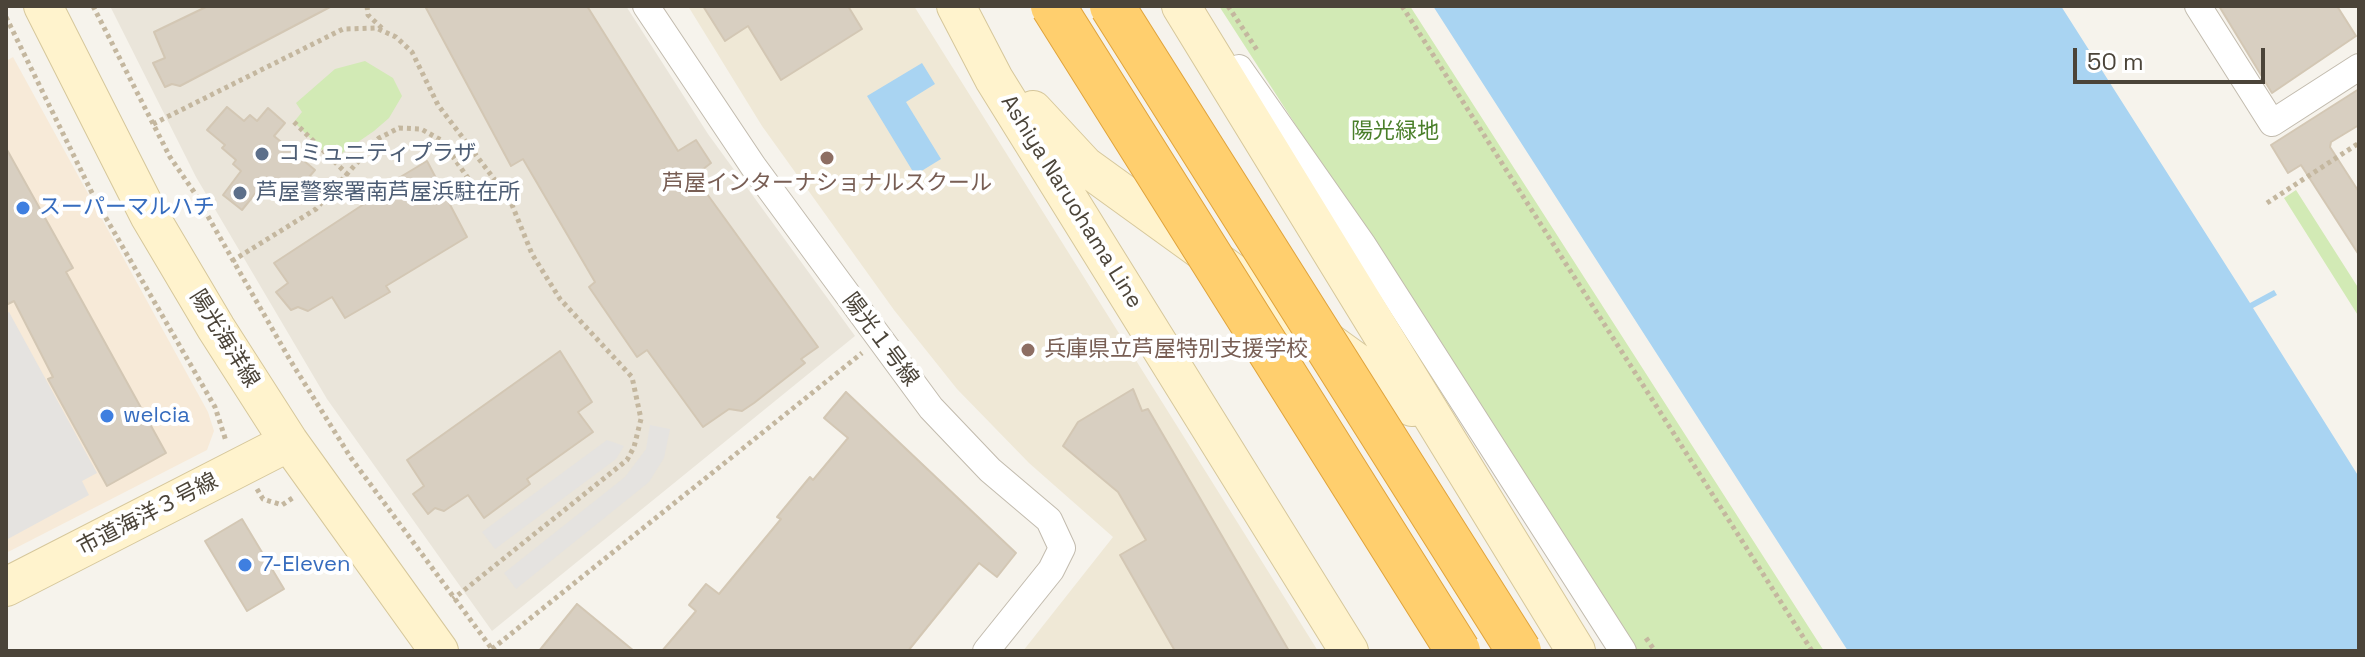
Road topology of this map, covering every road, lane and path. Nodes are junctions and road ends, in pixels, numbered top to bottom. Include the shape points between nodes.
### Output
1 (43, 6) edge
2 (93, 6) edge
3 (367, 6) edge
4 (646, 6) edge
5 (1053, 6) edge
6 (1112, 6) edge
7 (1181, 6) edge
8 (1195, 6) edge
9 (1402, 6) edge
10 (2198, 6) edge
11 (6, 17) edge
12 (965, 21) edge
13 (386, 32) junction
14 (2359, 67) edge
15 (294, 122) dead end
16 (153, 124) junction
17 (2359, 143) edge
18 (348, 175) junction
19 (494, 182) junction
20 (2267, 203) dead end
21 (232, 261) junction
22 (879, 340) junction
23 (223, 436) dead end
24 (1441, 436) junction
25 (289, 442) junction
26 (263, 499) dead end
27 (282, 505) dead end
28 (6, 587) edge
29 (453, 599) junction
30 (491, 650) edge
31 (439, 651) edge
32 (986, 651) edge
33 (1349, 651) edge
34 (1458, 651) edge
35 (1519, 651) edge
36 (1576, 651) edge
37 (1623, 651) edge
38 (1812, 651) edge

1 - 25 main road, 陽光海洋線 via 149,215
2 - 16 path
3 - 13 path via 368,15
4 - 22 street, 陽光１号線
5 - 34 highway, bridge
6 - 35 highway, bridge
7 - 24 main road, Ashiya Naruohama Line
8 - 37 street via 1363,245
9 - 38 path
10 - 14 street via 2272,123
11 - 23 path via 95,199 215,407
12 - 24 main road, Ashiya Naruohama Line via 1030,107 1085,166 1399,393
12 - 33 main road, Ashiya Naruohama Line via 994,79
13 - 16 path via 354,27 333,33
13 - 19 path via 412,52 433,97
15 - 18 path
16 - 21 path
17 - 20 path
18 - 19 path via 379,138 410,128 441,140 478,192
18 - 21 path via 316,209
19 - 29 path via 510,200 532,254 560,299 632,377 641,419 634,447 618,470
21 - 29 path via 351,458
22 - 30 path
22 - 32 street, 陽光１号線 via 931,408 990,470 1049,520 1062,548 1051,570
24 - 36 main road, Ashiya Naruohama Line
25 - 28 main road, 市道海洋３号線
25 - 31 main road, 陽光海洋線
26 - 27 path
29 - 30 path

